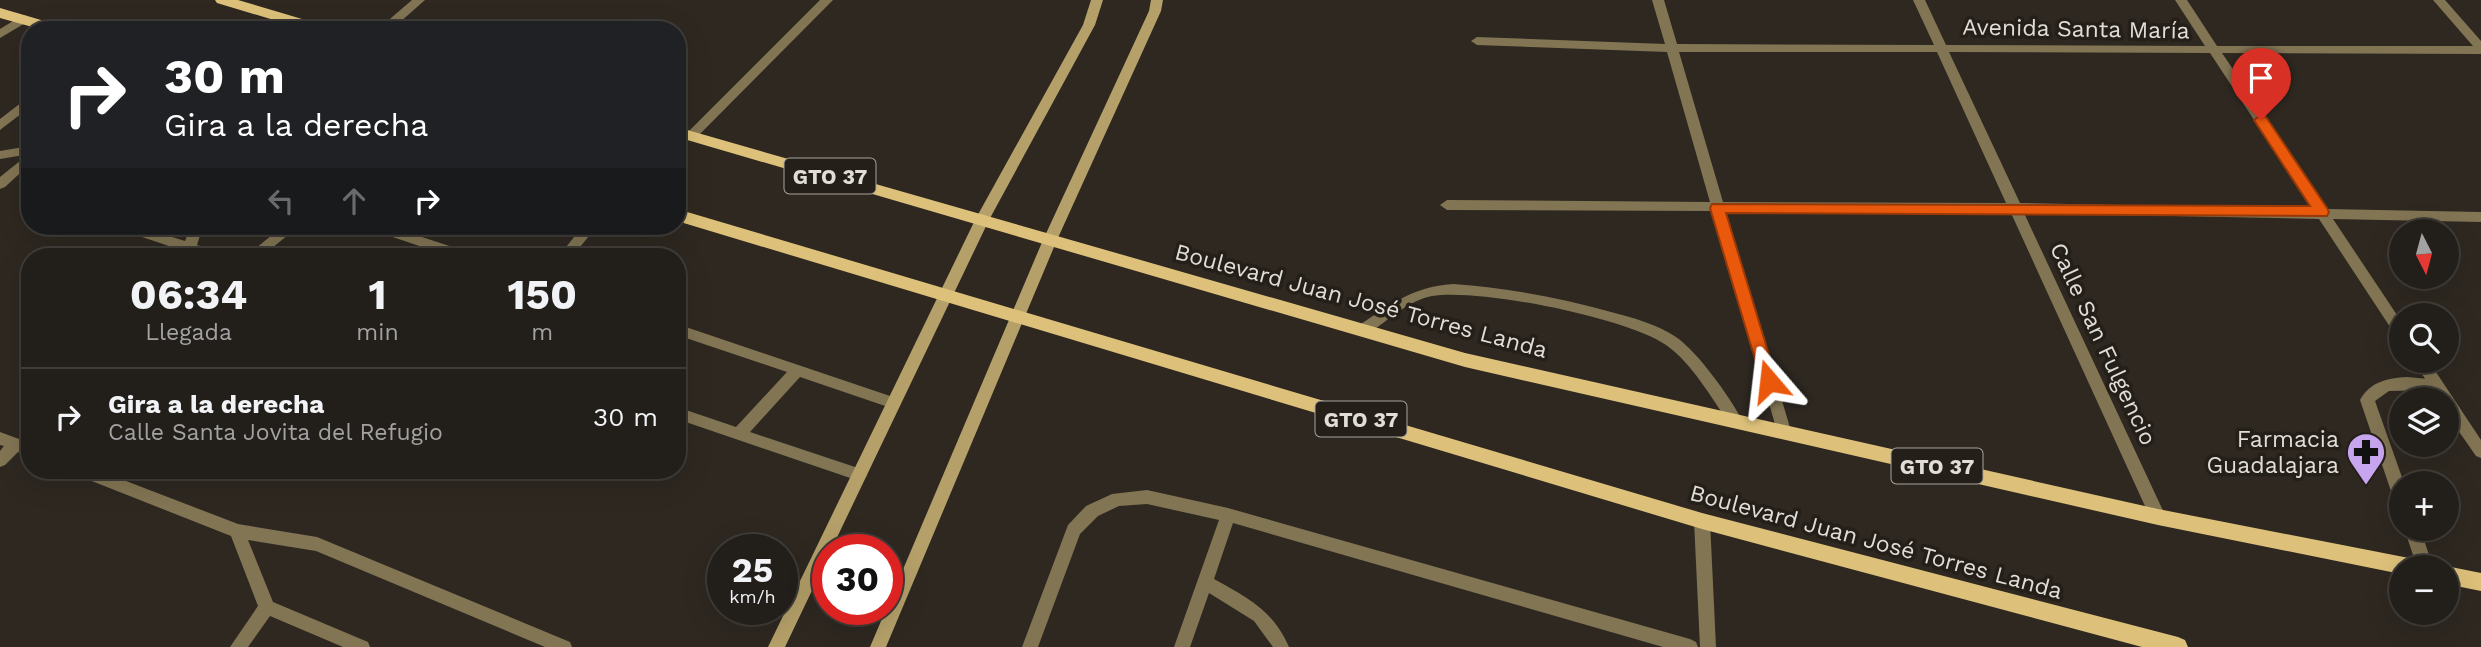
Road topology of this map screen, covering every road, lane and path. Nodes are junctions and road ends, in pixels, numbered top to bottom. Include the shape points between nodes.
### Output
1 (222, 0) edge
2 (419, 0) edge
3 (827, 0) edge
4 (1097, 0) edge
5 (1157, 0) edge
6 (1658, 0) edge
7 (1919, 0) edge
8 (2181, 0) edge
9 (2439, 0) edge
10 (0, 12) edge
11 (23, 19) junction
12 (30, 21) edge
13 (293, 21) edge
14 (394, 21) edge
15 (0, 34) edge
16 (1477, 41) dead end
17 (1671, 48) junction
18 (1942, 48) junction
19 (2481, 49) edge
20 (2216, 51) junction
21 (21, 108) edge
22 (0, 126) edge
23 (686, 132) edge
24 (686, 135) edge
25 (21, 151) edge
26 (0, 155) edge
27 (21, 165) edge
28 (0, 184) edge
29 (1447, 205) dead end
30 (1717, 208) junction
31 (2015, 208) junction
32 (2322, 212) junction
33 (2481, 217) edge
34 (686, 218) edge
35 (982, 220) junction
36 (151, 235) edge
37 (194, 235) edge
38 (280, 235) edge
39 (401, 235) edge
40 (1050, 240) junction
41 (189, 248) joint
42 (264, 248) edge
43 (439, 248) edge
44 (946, 295) junction
45 (2389, 314) edge
46 (1020, 317) junction
47 (1363, 330) junction
48 (686, 332) edge
49 (798, 370) junction
50 (2428, 373) edge
51 (2435, 384) junction
52 (2437, 387) edge
53 (894, 402) junction
54 (686, 417) edge
55 (2459, 419) edge
56 (1735, 420) junction
57 (1784, 431) junction
58 (739, 435) junction
59 (0, 438) edge
60 (21, 446) edge
61 (21, 448) edge
62 (2481, 452) edge
63 (0, 461) edge
64 (2392, 471) edge
65 (859, 475) junction
66 (104, 479) edge
67 (1228, 514) junction
68 (2158, 517) junction
69 (1702, 521) junction
70 (237, 531) junction
71 (2389, 563) edge
72 (2459, 578) edge
73 (2481, 582) edge
74 (1205, 583) junction
75 (267, 607) junction
76 (2123, 640) edge
77 (238, 647) edge
78 (362, 647) edge
79 (564, 647) edge
80 (776, 647) edge
81 (878, 647) edge
82 (1030, 647) edge
83 (1182, 647) edge
84 (1281, 647) edge
85 (1690, 647) edge
86 (1707, 647) edge
87 (2178, 647) edge

1 - 13 main road
2 - 14 street
3 - 23 street
4 - 35 street via 1089,25
5 - 40 street
6 - 17 street
7 - 18 street, Calle San Fulgencio
8 - 20 street
9 - 19 street
10 - 11 main road
11 - 12 main road
11 - 15 street
16 - 17 street, Avenida Santa María
17 - 18 street, Avenida Santa María
17 - 30 street
18 - 20 street, Avenida Santa María
18 - 31 street, Calle San Fulgencio
19 - 20 street, Avenida Santa María
20 - 32 street
21 - 22 street
24 - 35 main road, Boulevard Juan José Torres Landa / GTO 37
25 - 26 street
27 - 28 street
29 - 30 street
30 - 31 street
30 - 57 street
31 - 32 street
31 - 68 street, Calle San Fulgencio
32 - 33 street
32 - 45 street
34 - 44 main road, Boulevard Juan José Torres Landa / GTO 37
35 - 40 main road, Boulevard Juan José Torres Landa / GTO 37
35 - 44 street
36 - 41 street
37 - 41 street
38 - 42 street
39 - 43 street
40 - 46 street
40 - 47 main road, Boulevard Juan José Torres Landa / GTO 37
44 - 46 main road, Boulevard Juan José Torres Landa / GTO 37
44 - 53 street
46 - 69 main road, Boulevard Juan José Torres Landa / GTO 37
46 - 81 street
47 - 56 main road, Boulevard Juan José Torres Landa / GTO 37 via 1465,360
47 - 56 street via 1419,294 1453,289 1612,316 1669,340 1686,355
48 - 49 street
49 - 53 street
49 - 58 street
50 - 51 street
51 - 52 street
51 - 64 street via 2387,385 2373,391 2367,400
53 - 65 street
54 - 58 street
55 - 62 street
56 - 57 main road, Boulevard Juan José Torres Landa / GTO 37
57 - 68 main road, Boulevard Juan José Torres Landa / GTO 37
58 - 65 street
59 - 60 street
61 - 63 street
65 - 80 street
66 - 70 street
67 - 74 street
67 - 82 street via 1147,497 1116,499 1092,511 1074,530
67 - 85 street
68 - 71 main road, Boulevard Juan José Torres Landa / GTO 37
69 - 76 main road, Boulevard Juan José Torres Landa / GTO 37
69 - 86 street
70 - 75 street
70 - 79 street via 317,544
72 - 73 main road
74 - 83 street
74 - 84 street via 1256,611 1276,633
75 - 77 street
75 - 78 street
76 - 87 main road, Boulevard Juan José Torres Landa / GTO 37

